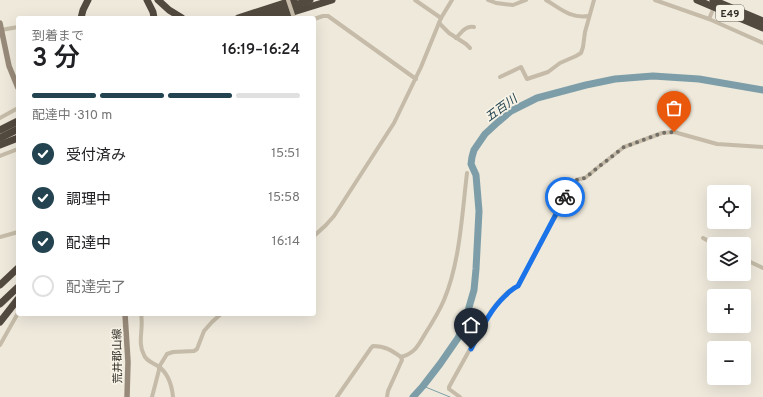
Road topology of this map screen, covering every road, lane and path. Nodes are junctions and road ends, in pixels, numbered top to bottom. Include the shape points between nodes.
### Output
1 (82, 0) edge
2 (88, 0) edge
3 (148, 0) edge
4 (158, 0) edge
5 (288, 0) edge
6 (294, 0) edge
7 (332, 0) edge
8 (415, 0) edge
9 (452, 0) edge
10 (488, 0) edge
11 (526, 0) edge
12 (546, 0) edge
13 (594, 0) edge
14 (655, 0) edge
15 (697, 0) edge
16 (713, 0) edge
17 (310, 3) edge
18 (712, 12) dead end
19 (76, 16) edge
20 (82, 16) edge
21 (154, 16) edge
22 (179, 16) edge
23 (244, 16) edge
24 (263, 16) edge
25 (279, 16) edge
26 (284, 16) edge
27 (293, 16) edge
28 (589, 16) junction
29 (316, 18) edge
30 (441, 18) junction
31 (709, 19) junction
32 (763, 21) edge
33 (0, 23) edge
34 (439, 23) junction
35 (474, 26) dead end
36 (16, 27) edge
37 (763, 28) edge
38 (1, 30) junction
39 (456, 38) junction
40 (763, 43) edge
41 (470, 48) dead end
42 (500, 77) dead end
43 (416, 79) junction
44 (16, 83) edge
45 (16, 109) edge
46 (0, 118) edge
47 (16, 123) edge
48 (16, 124) edge
49 (0, 130) edge
50 (0, 138) edge
51 (16, 139) edge
52 (0, 145) edge
53 (763, 147) edge
54 (16, 150) edge
55 (0, 156) edge
56 (467, 173) dead end
57 (16, 233) edge
58 (316, 234) edge
59 (0, 238) edge
60 (703, 238) dead end
61 (707, 240) edge
62 (751, 262) edge
63 (763, 268) edge
64 (16, 269) edge
65 (16, 269) edge
66 (16, 276) edge
67 (0, 282) edge
68 (0, 285) edge
69 (16, 289) edge
70 (0, 291) edge
71 (16, 295) edge
72 (16, 302) edge
73 (0, 304) edge
74 (0, 315) edge
75 (16, 316) edge
76 (125, 316) edge
77 (141, 316) edge
78 (219, 316) edge
79 (0, 322) edge
80 (0, 345) edge
81 (401, 357) junction
82 (159, 367) junction
83 (457, 396) edge
84 (127, 397) edge
85 (152, 397) edge
86 (173, 397) edge
87 (337, 397) edge
88 (387, 397) edge

1 - 19 highway
2 - 20 highway
3 - 21 highway
4 - 22 highway
5 - 27 street, bridge
6 - 23 highway
7 - 17 highway
8 - 30 street
9 - 30 street
10 - 11 street via 513,5
12 - 28 street via 571,15
13 - 28 street
14 - 31 street
15 - 37 highway, E49
16 - 32 highway, E49
17 - 24 highway
17 - 25 highway
17 - 26 highway
18 - 31 street
28 - 42 street via 583,47 576,56 548,72 527,79 521,67
29 - 43 street via 328,16
30 - 34 street
31 - 40 street
33 - 38 main road
34 - 39 street
34 - 43 street
35 - 39 street via 466,28
36 - 38 street
38 - 44 main road via 9,66
39 - 41 street
43 - 58 street via 394,123 334,216
45 - 46 street
47 - 49 highway
48 - 50 highway
51 - 52 highway
53 - 83 street via 717,144 674,132 662,133 624,147 585,178 573,182 518,286 491,311 449,387
54 - 55 street
56 - 81 street via 460,234 445,299 418,346 411,354
57 - 59 street
60 - 61 street
62 - 63 street
64 - 67 highway
65 - 68 highway
66 - 70 highway
69 - 73 highway
71 - 74 highway
72 - 79 highway
75 - 80 street
76 - 84 main road, 荒井郡山線
77 - 82 street via 143,353
78 - 82 street via 204,331 198,349 194,352 170,353
81 - 87 street via 384,347 373,346
81 - 88 street
82 - 85 street
82 - 86 street via 167,377

